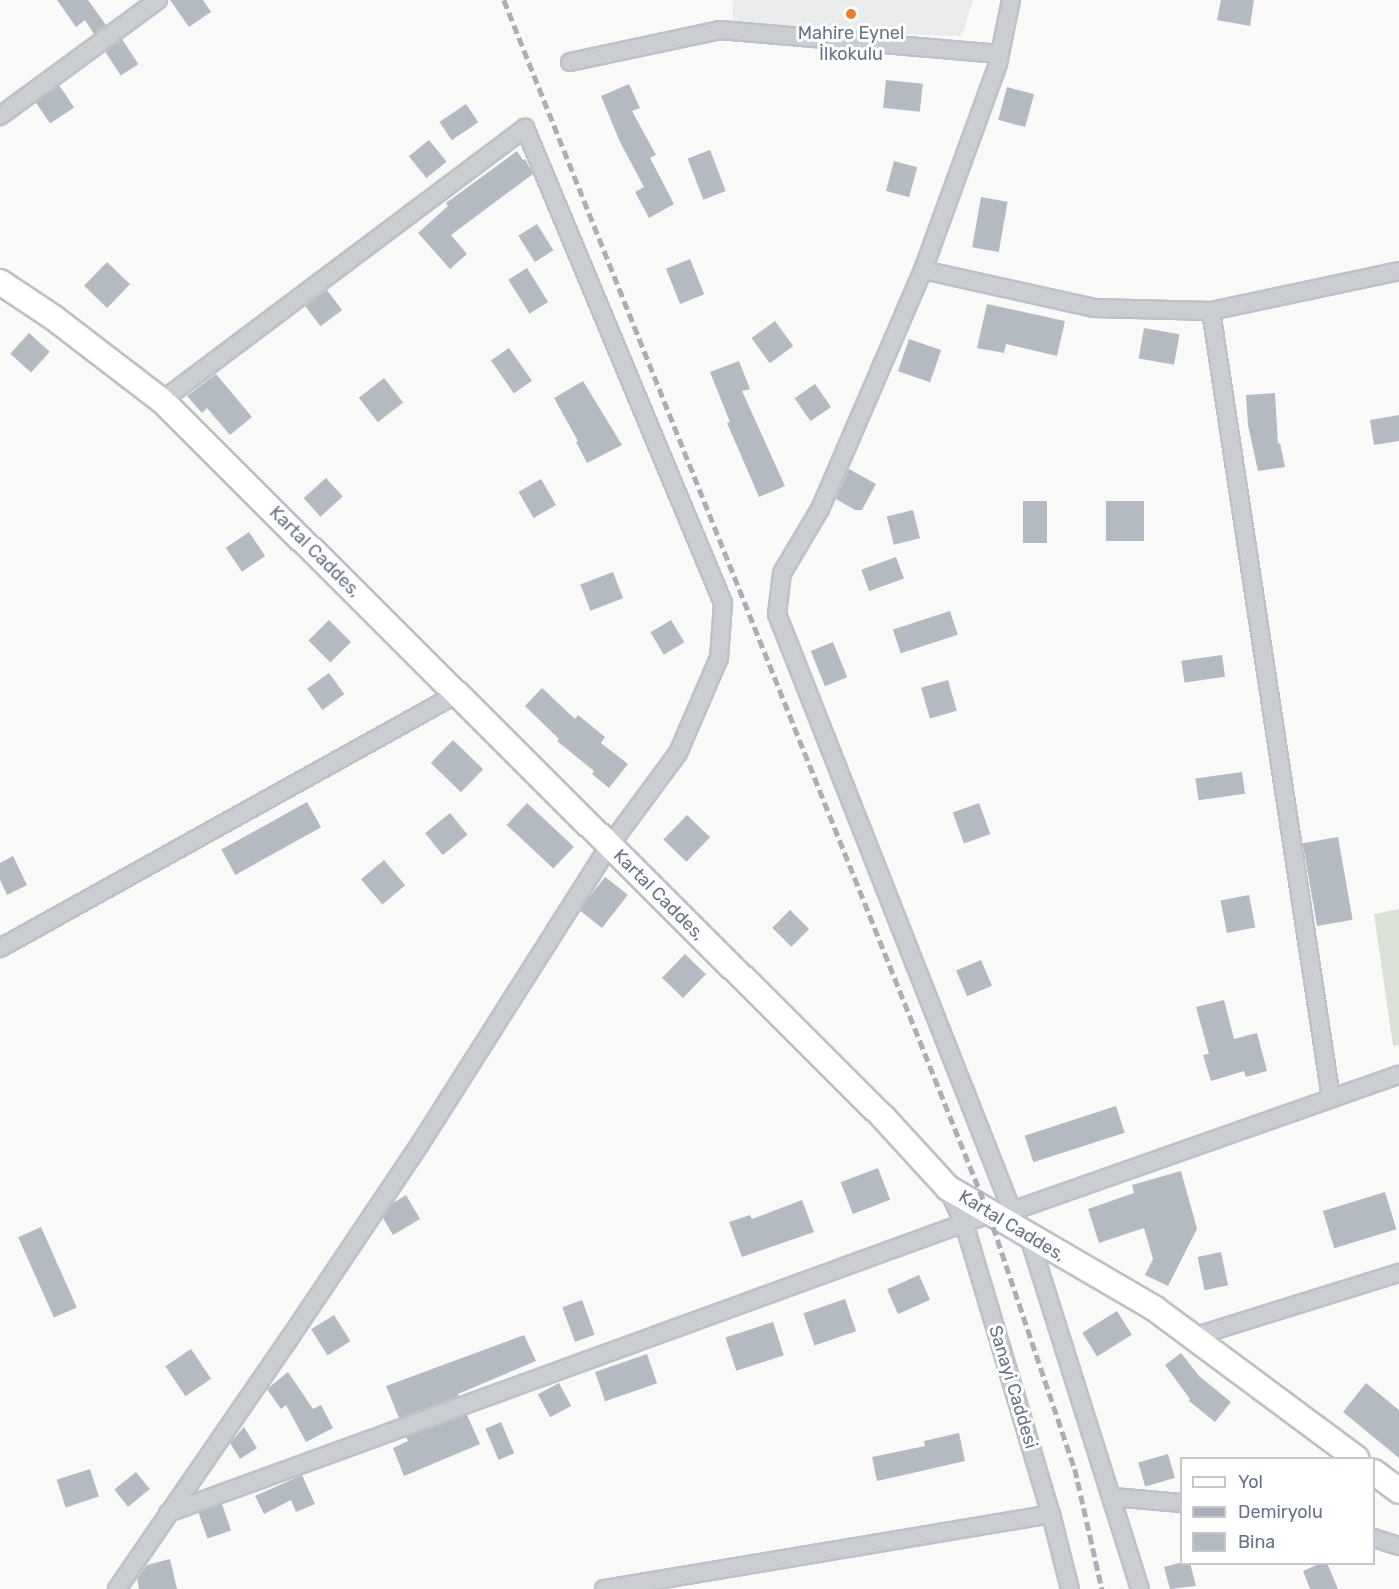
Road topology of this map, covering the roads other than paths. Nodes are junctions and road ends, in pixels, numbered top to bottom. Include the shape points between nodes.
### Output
1 (158, 0) edge
2 (1011, 0) edge
3 (1000, 54) junction
4 (570, 62) dead end
5 (0, 116) edge
6 (923, 270) junction
7 (1399, 271) edge
8 (0, 282) edge
9 (1211, 311) junction
10 (162, 401) junction
11 (458, 694) junction
12 (610, 845) junction
13 (0, 948) edge
14 (1399, 1075) edge
15 (1331, 1098) junction
16 (948, 1188) junction
17 (1001, 1212) junction
18 (964, 1223) junction
19 (1029, 1237) junction
20 (1399, 1273) edge
21 (1192, 1337) junction
22 (1355, 1457) edge
23 (1375, 1473) edge
24 (1399, 1491) edge
25 (1112, 1497) junction
26 (1180, 1503) edge
27 (168, 1514) junction
28 (1051, 1514) junction
29 (1375, 1538) edge
30 (1399, 1546) edge
31 (117, 1589) edge
32 (604, 1589) edge
33 (1070, 1589) edge
34 (1140, 1589) edge

1 - 5 street
2 - 3 street
3 - 4 street via 720,30
3 - 6 street
6 - 9 street via 1094,308
6 - 17 street via 820,509 782,573 777,614
7 - 9 street
8 - 10 main road, Kartal Caddes,
9 - 15 street
10 - 11 main road, Kartal Caddes,
10 - 12 street via 525,128 723,603 719,658 678,753
11 - 12 main road, Kartal Caddes,
11 - 13 street
12 - 16 main road, Kartal Caddes, via 883,1117
12 - 27 street via 420,1144
14 - 15 street
15 - 17 street
16 - 17 main road, Kartal Caddes,
16 - 18 street, Sanayi Caddesi
17 - 18 street
17 - 19 main road, Kartal Caddes,
18 - 27 street
18 - 28 street, Sanayi Caddesi
19 - 21 main road, Kartal Caddes, via 1154,1308
19 - 25 street
20 - 21 street
21 - 22 main road, Kartal Caddes,
23 - 24 main road
25 - 26 street
25 - 34 street
27 - 31 street
28 - 32 street
28 - 33 street, Sanayi Caddesi
29 - 30 street

